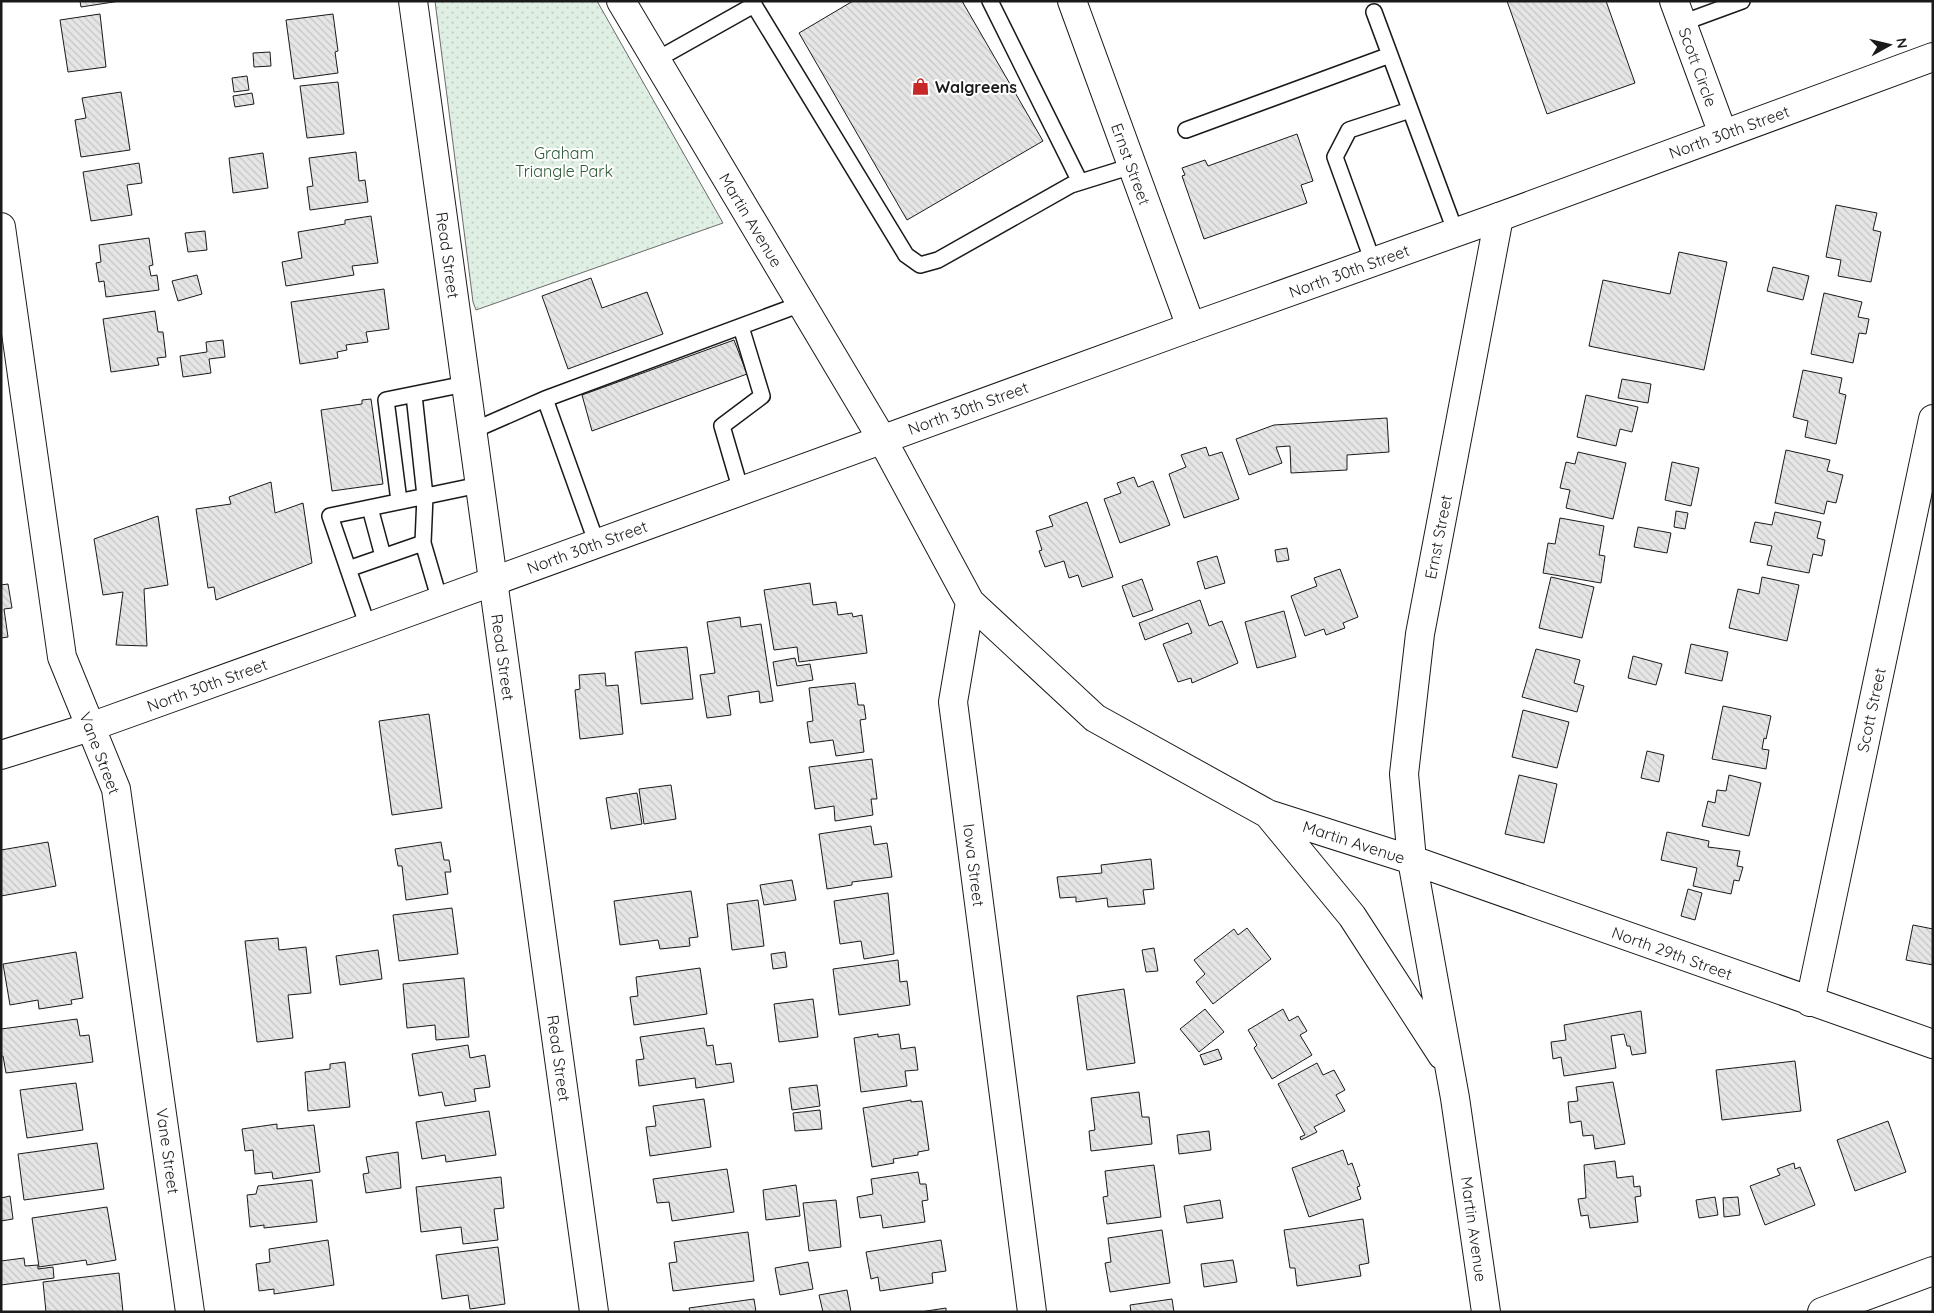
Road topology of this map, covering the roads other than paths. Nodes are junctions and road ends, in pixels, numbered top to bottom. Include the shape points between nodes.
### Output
1 (413, 1) edge
2 (621, 1) edge
3 (990, 1) edge
4 (1072, 1) edge
5 (1742, 1) edge
6 (757, 3) edge
7 (1374, 12) dead end
8 (1678, 12) edge
9 (1390, 55) junction
10 (1933, 57) edge
11 (656, 60) junction
12 (1410, 110) junction
13 (1186, 130) dead end
14 (1722, 134) junction
15 (1132, 166) junction
16 (1080, 182) junction
17 (1500, 217) junction
18 (1, 227) edge
19 (1456, 233) junction
20 (1372, 262) junction
21 (801, 304) junction
22 (741, 327) junction
23 (1191, 327) junction
24 (466, 384) junction
25 (414, 395) junction
26 (545, 399) junction
27 (1933, 419) edge
28 (472, 431) junction
29 (882, 439) junction
30 (479, 486) junction
31 (741, 491) junction
32 (425, 496) junction
33 (399, 501) junction
34 (370, 508) junction
35 (422, 543) junction
36 (597, 544) junction
37 (383, 556) junction
38 (348, 569) junction
39 (492, 582) junction
40 (440, 601) junction
41 (970, 602) junction
42 (368, 627) junction
43 (90, 727) junction
44 (1, 755) edge
45 (1268, 814) junction
46 (1412, 860) junction
47 (1810, 1002) junction
48 (1933, 1044) edge
49 (1448, 1065) junction
50 (1933, 1271) edge
51 (190, 1312) edge
52 (594, 1312) edge
53 (1032, 1312) edge
54 (1486, 1312) edge
55 (1822, 1312) edge

1 - 24 main road, Read Street
2 - 11 main road, Martin Avenue
3 - 16 lane
4 - 15 main road, Ernst Street
5 - 8 lane
6 - 11 lane
6 - 16 lane via 906,255 920,265 938,260
7 - 9 lane
8 - 14 main road, Scott Circle
9 - 12 lane
9 - 13 lane
10 - 14 main road, North 30th Street
11 - 21 main road, Martin Avenue
12 - 19 lane
12 - 20 lane via 1349,130 1335,157
14 - 17 main road, North 30th Street
15 - 16 lane
15 - 23 main road, Ernst Street
17 - 19 main road, North 30th Street
17 - 46 main road, Ernst Street via 1420,634 1404,774
18 - 43 main road, Vane Street via 62,657
19 - 20 main road, North 30th Street
20 - 23 main road, North 30th Street
21 - 22 lane
21 - 29 main road, Martin Avenue
22 - 26 lane
22 - 31 lane via 762,396 722,426
23 - 29 main road, North 30th Street
24 - 25 lane
24 - 28 main road, Read Street
25 - 32 lane
25 - 33 lane via 386,400
26 - 28 lane
26 - 36 lane
27 - 47 main road, Scott Street
28 - 30 main road, Read Street
29 - 31 main road, North 30th Street
29 - 41 main road
30 - 32 lane
30 - 39 main road, Read Street
31 - 36 main road, North 30th Street
32 - 33 lane
32 - 35 lane
33 - 34 lane
34 - 37 lane
34 - 38 lane via 330,516
35 - 37 lane
35 - 40 lane
36 - 39 main road, North 30th Street
37 - 38 lane
38 - 42 lane
39 - 40 main road, North 30th Street
39 - 52 main road, Read Street
40 - 42 main road, North 30th Street
41 - 45 main road, Martin Avenue via 1095,718
41 - 53 main road, Iowa Street via 952,702
42 - 43 main road, North 30th Street
43 - 44 main road, North 30th Street
43 - 51 main road, Vane Street via 116,789
45 - 46 main road, Martin Avenue
45 - 49 main road via 1352,916
46 - 47 main road, North 29th Street
46 - 49 main road, Martin Avenue
47 - 48 main road, North 29th Street
49 - 54 main road, Martin Avenue via 1456,1098
50 - 55 main road

